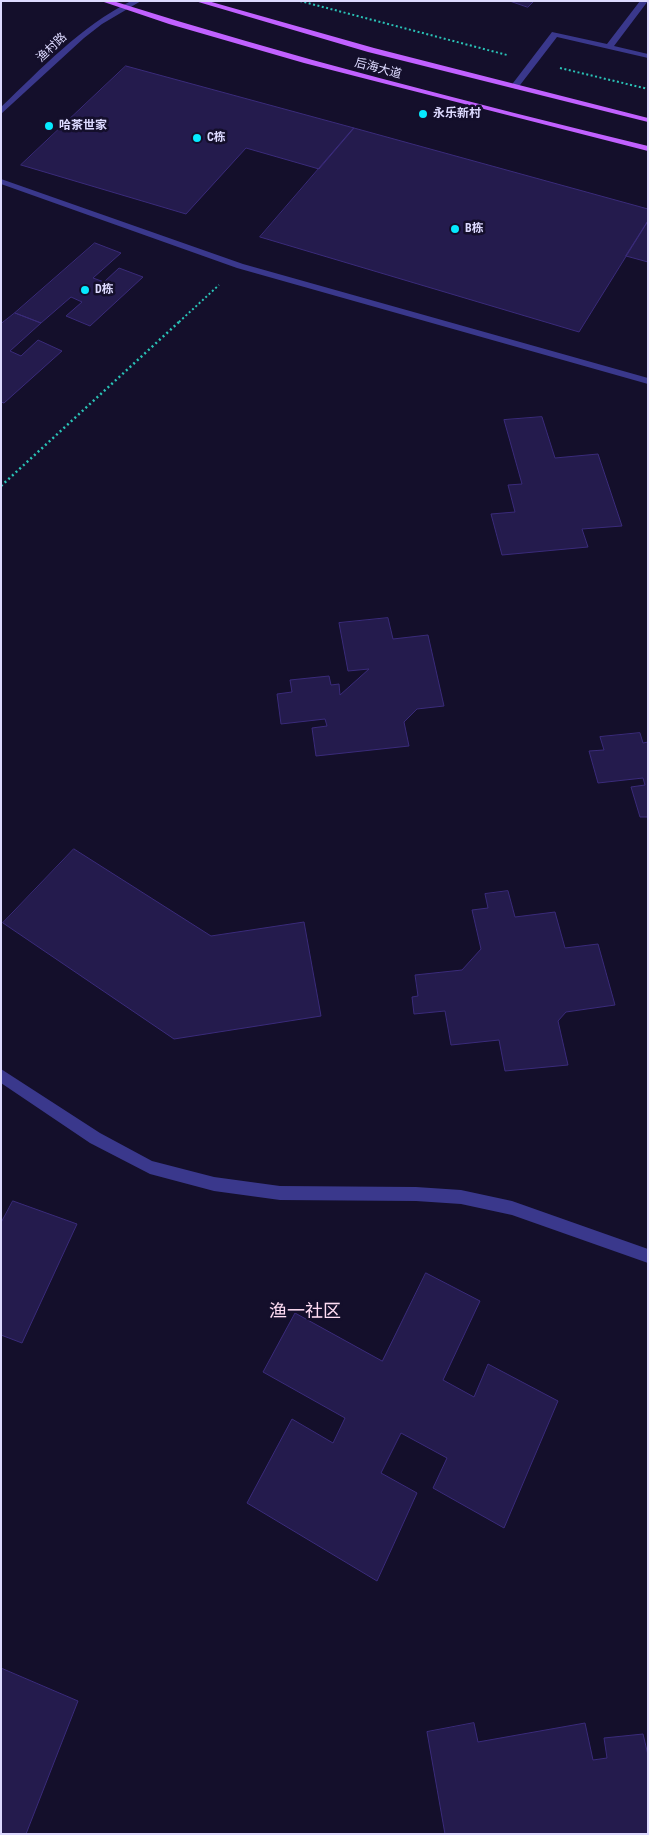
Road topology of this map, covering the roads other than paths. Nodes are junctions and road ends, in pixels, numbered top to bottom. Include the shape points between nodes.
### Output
1 (104, 1) edge
2 (138, 1) edge
3 (199, 1) edge
4 (644, 1) edge
5 (126, 4) edge
6 (609, 47) junction
7 (648, 56) edge
8 (514, 87) junction
9 (1, 112) edge
10 (648, 120) edge
11 (648, 149) edge
12 (1, 181) edge
13 (648, 381) edge
14 (1, 1075) edge
15 (648, 1256) edge

1 - 5 main road, 后海大道
2 - 5 street, 渔村路
3 - 8 main road, 后海大道
4 - 6 street
5 - 9 street, 渔村路 via 76,41
5 - 11 main road, 后海大道 via 206,34
6 - 7 street
6 - 8 street via 555,34
8 - 10 main road, 后海大道
12 - 13 street via 240,266
14 - 15 street via 95,1138 150,1167 214,1184 280,1193 460,1197 512,1208

